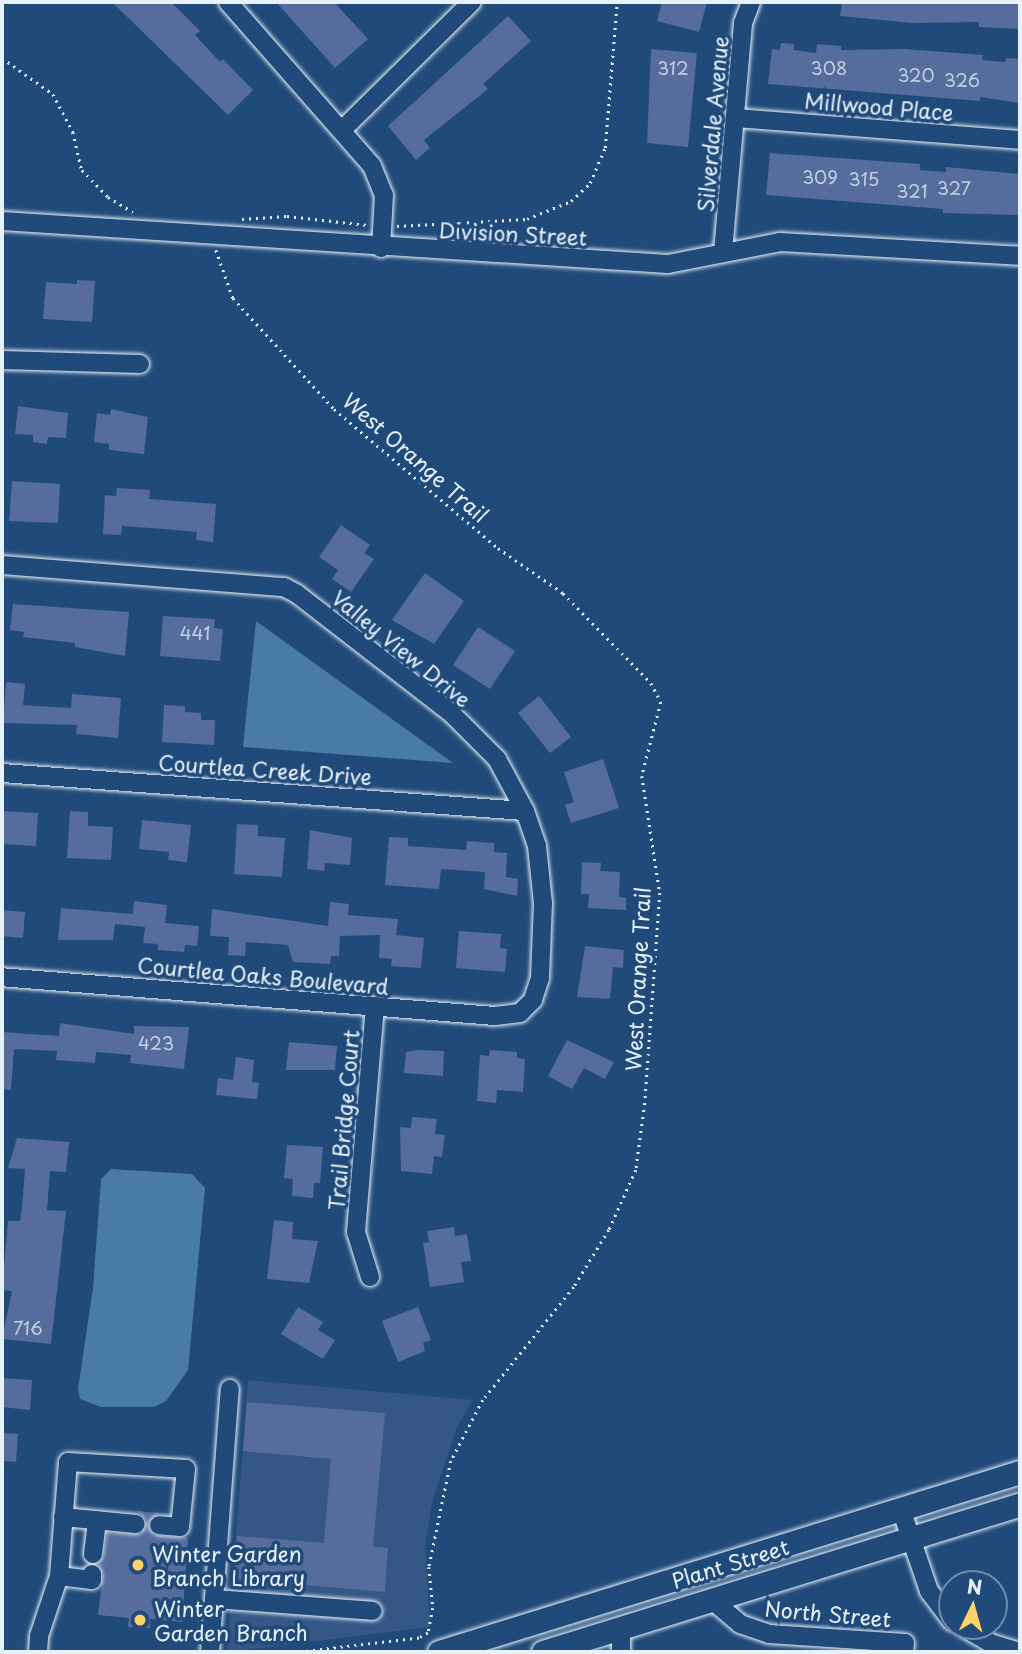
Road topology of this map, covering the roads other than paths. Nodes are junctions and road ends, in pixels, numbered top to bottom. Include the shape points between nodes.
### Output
1 (228, 2) edge
2 (472, 2) edge
3 (751, 2) edge
4 (735, 118) junction
5 (342, 130) junction
6 (1020, 140) edge
7 (2, 221) edge
8 (381, 248) junction
9 (723, 252) junction
10 (1020, 256) edge
11 (2, 360) edge
12 (141, 364) dead end
13 (2, 565) edge
14 (2, 773) edge
15 (525, 811) junction
16 (2, 977) edge
17 (375, 1006) junction
18 (520, 1013) joint
19 (370, 1277) dead end
20 (230, 1390) dead end
21 (1020, 1472) edge
22 (1020, 1504) edge
23 (901, 1509) junction
24 (63, 1517) junction
25 (97, 1520) junction
26 (136, 1524) dead end
27 (159, 1525) dead end
28 (911, 1538) junction
29 (93, 1555) dead end
30 (92, 1574) dead end
31 (59, 1576) junction
32 (214, 1599) junction
33 (713, 1601) junction
34 (938, 1603) edge
35 (373, 1611) dead end
36 (621, 1629) junction
37 (985, 1640) edge
38 (905, 1647) edge
39 (38, 1652) edge
40 (210, 1652) edge
41 (439, 1652) edge
42 (543, 1652) edge
43 (621, 1652) edge
44 (1020, 1652) edge

1 - 5 street
2 - 5 street
3 - 4 street, Silverdale Avenue via 743,23
4 - 6 street, Millwood Place
4 - 9 street, Silverdale Avenue
5 - 8 street via 372,166 384,195
7 - 8 street, Division Street
8 - 9 street, Division Street via 668,264
9 - 10 street, Division Street via 780,242
11 - 12 street
13 - 15 street, Valley View Drive via 284,587 298,593 452,714 497,759
14 - 15 street, Courtlea Creek Drive
15 - 18 street, Valley View Drive via 537,846 543,903 540,978 533,1000
16 - 17 street, Courtlea Oaks Boulevard
17 - 18 street, Courtlea Oaks Boulevard via 495,1016
17 - 19 street, Trail Bridge Court via 356,1232
20 - 32 street
21 - 23 main road, Plant Street
22 - 28 main road, Plant Street
23 - 28 street
23 - 41 main road, Plant Street
24 - 25 street
24 - 27 street via 68,1462 186,1469 180,1527
24 - 31 street
25 - 26 street
25 - 29 street
28 - 33 main road, Plant Street
28 - 34 street via 929,1591
30 - 31 street via 92,1580
31 - 39 street
32 - 35 street
32 - 40 street
33 - 36 main road, Plant Street
33 - 38 street, North Street via 740,1624 769,1634
36 - 42 main road, Plant Street
36 - 43 street
37 - 44 street

